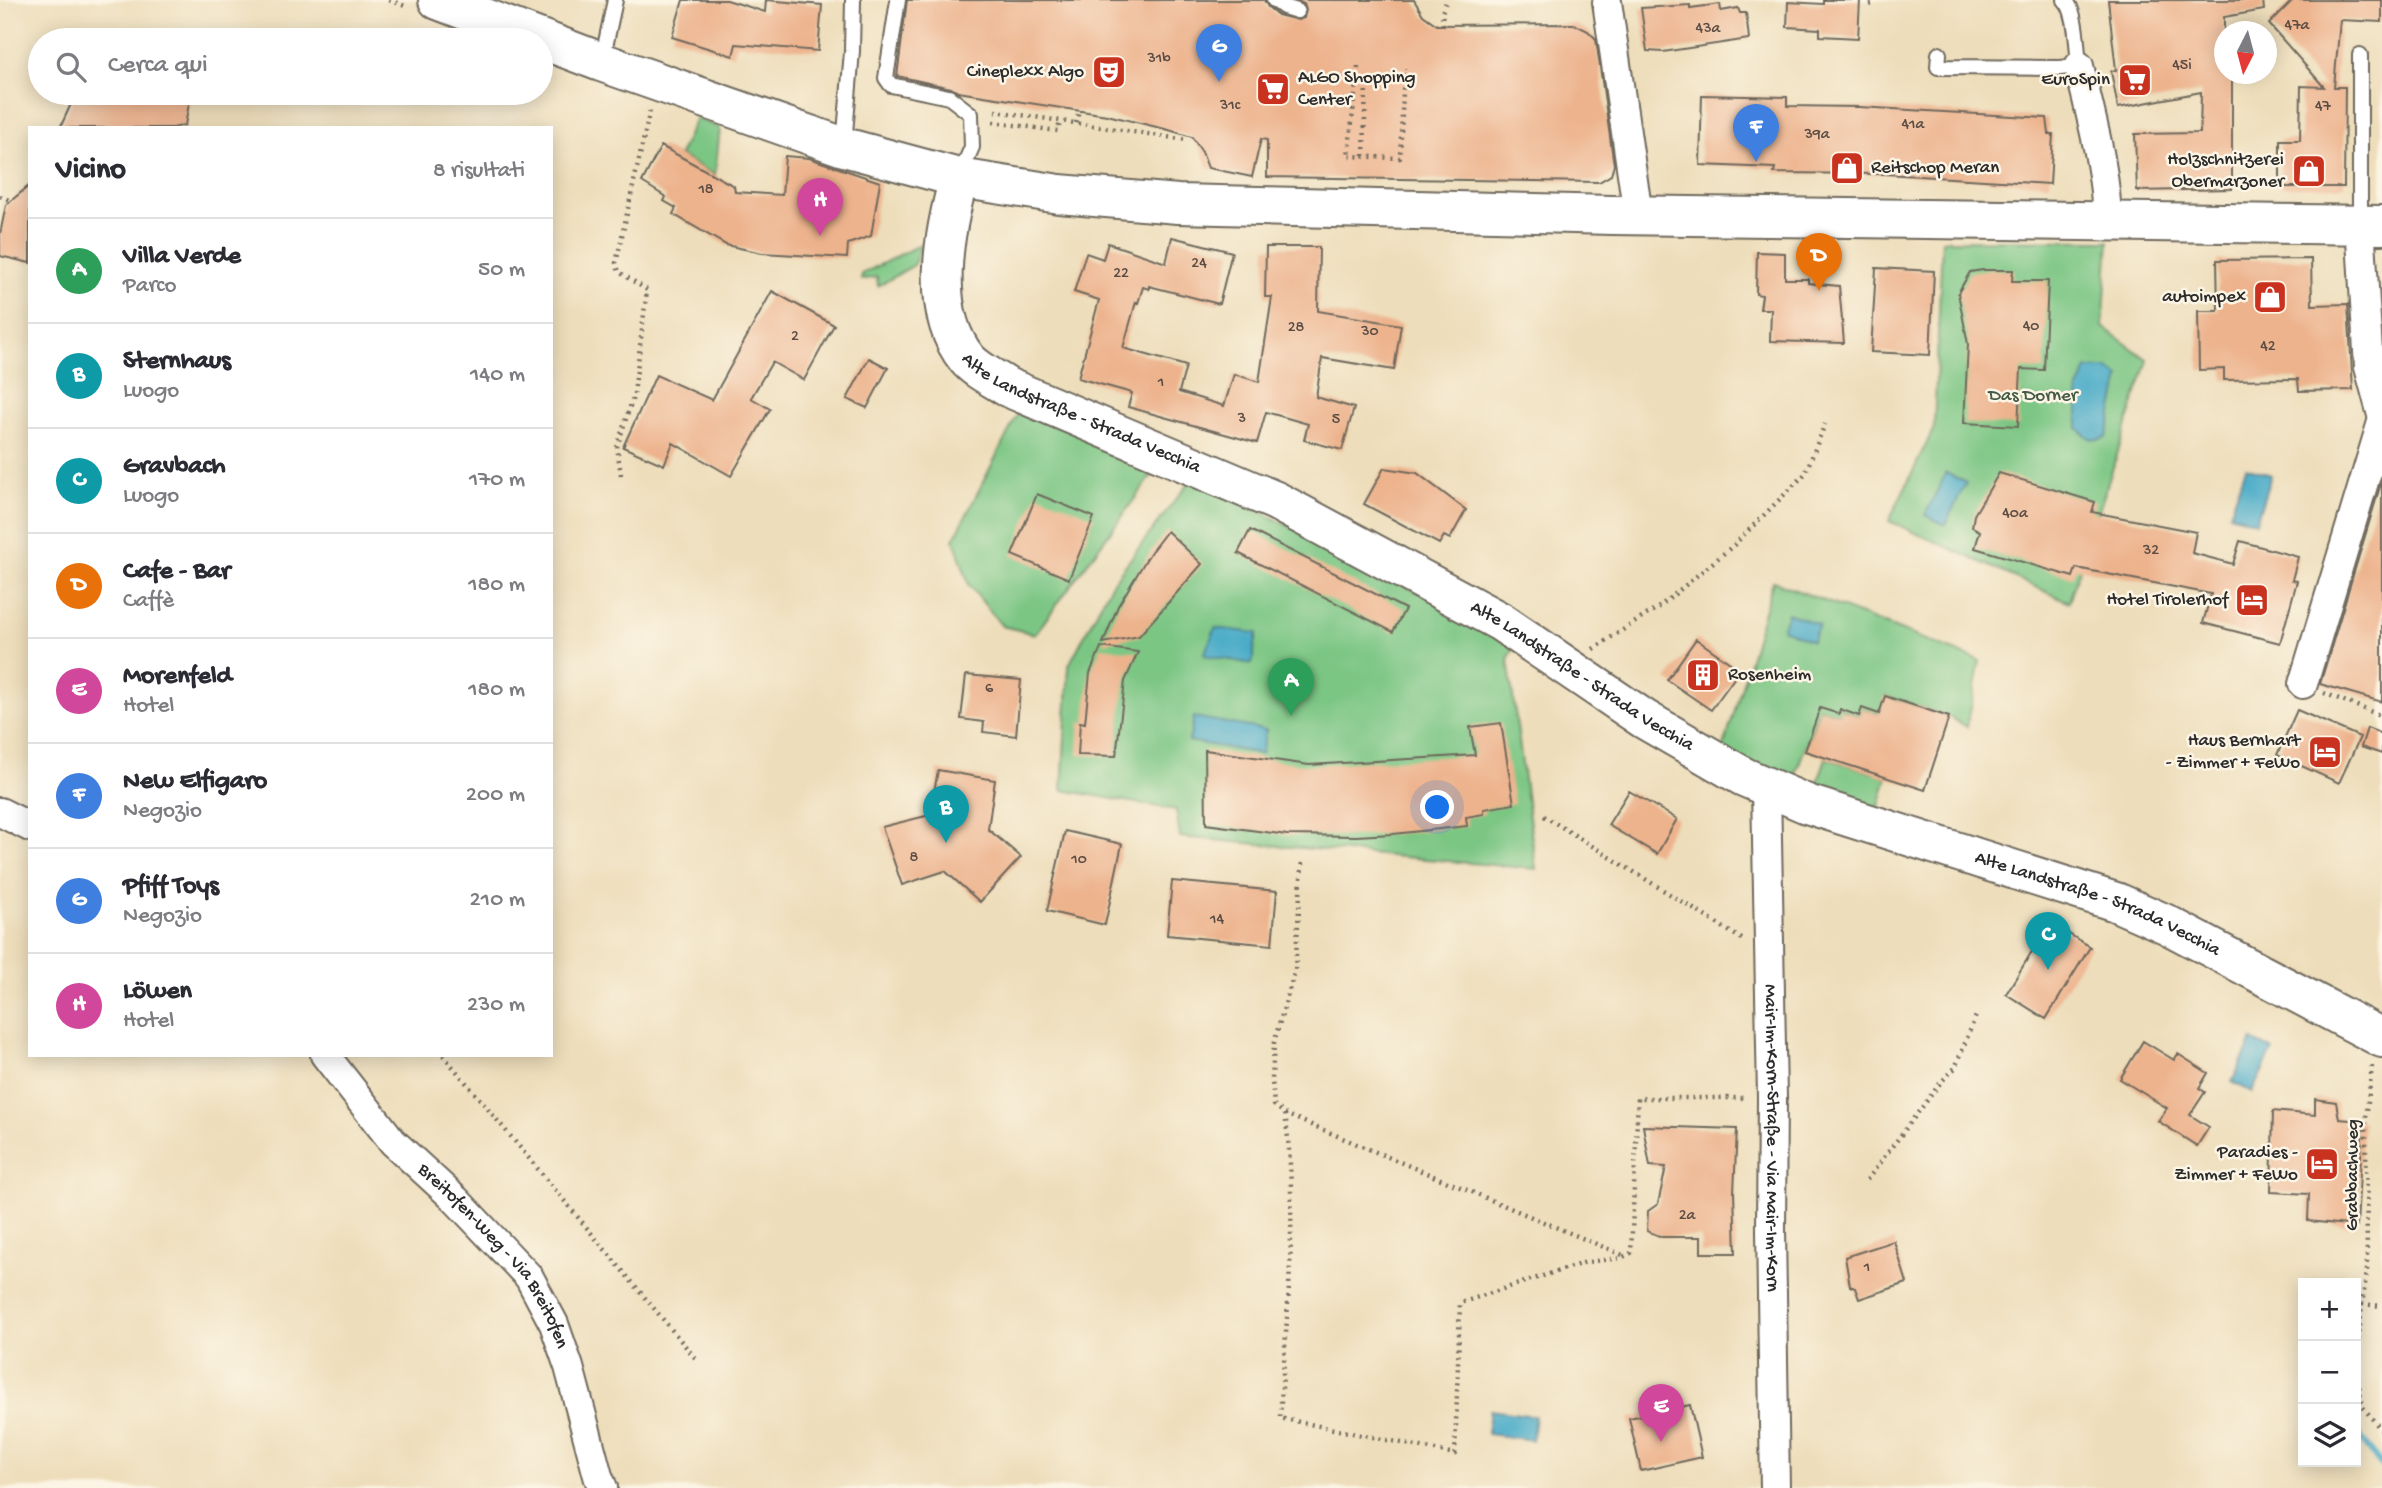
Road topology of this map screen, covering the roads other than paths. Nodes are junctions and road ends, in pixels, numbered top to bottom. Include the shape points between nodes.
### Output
1 (438, 0) edge
2 (615, 0) edge
3 (853, 0) edge
4 (898, 0) edge
5 (1274, 0) edge
6 (2065, 0) edge
7 (1607, 2) dead end
8 (1297, 11) dead end
9 (512, 28) edge
10 (553, 44) edge
11 (1939, 54) dead end
12 (2360, 55) dead end
13 (601, 62) junction
14 (2079, 66) junction
15 (844, 147) junction
16 (959, 178) junction
17 (1638, 215) junction
18 (2107, 221) junction
19 (2371, 225) edge
20 (2382, 415) edge
21 (2382, 422) edge
22 (2304, 684) road end
23 (1766, 788) junction
24 (0, 813) edge
25 (28, 826) edge
26 (2378, 1046) edge
27 (327, 1057) edge
28 (603, 1488) edge
29 (1775, 1488) edge

1 - 9 main road
2 - 13 lane
3 - 15 lane
4 - 16 lane via 886,78 891,86 949,97 971,114 972,148
5 - 8 lane
6 - 14 lane via 2072,14
7 - 17 street
10 - 13 main road
11 - 14 lane via 1938,66
12 - 19 lane
13 - 15 main road
14 - 18 street via 2097,142
15 - 16 main road
16 - 17 main road via 1059,194 1178,204
16 - 23 main road, Alte Landstraße - Strada Vecchia via 942,271 947,325 968,360 1007,387 1276,501 1501,622 1644,719
17 - 18 main road
18 - 19 main road
19 - 20 street via 2369,367
21 - 22 street
23 - 26 main road, Alte Landstraße - Strada Vecchia via 2116,901 2166,924
23 - 29 street, Mair-Im-Korn-Straße - Via Mair-Im-Korn via 1759,1098 1770,1230
24 - 25 street
27 - 28 street, Breitofen-Weg - Via Breitofen via 393,1142 529,1277 554,1324

